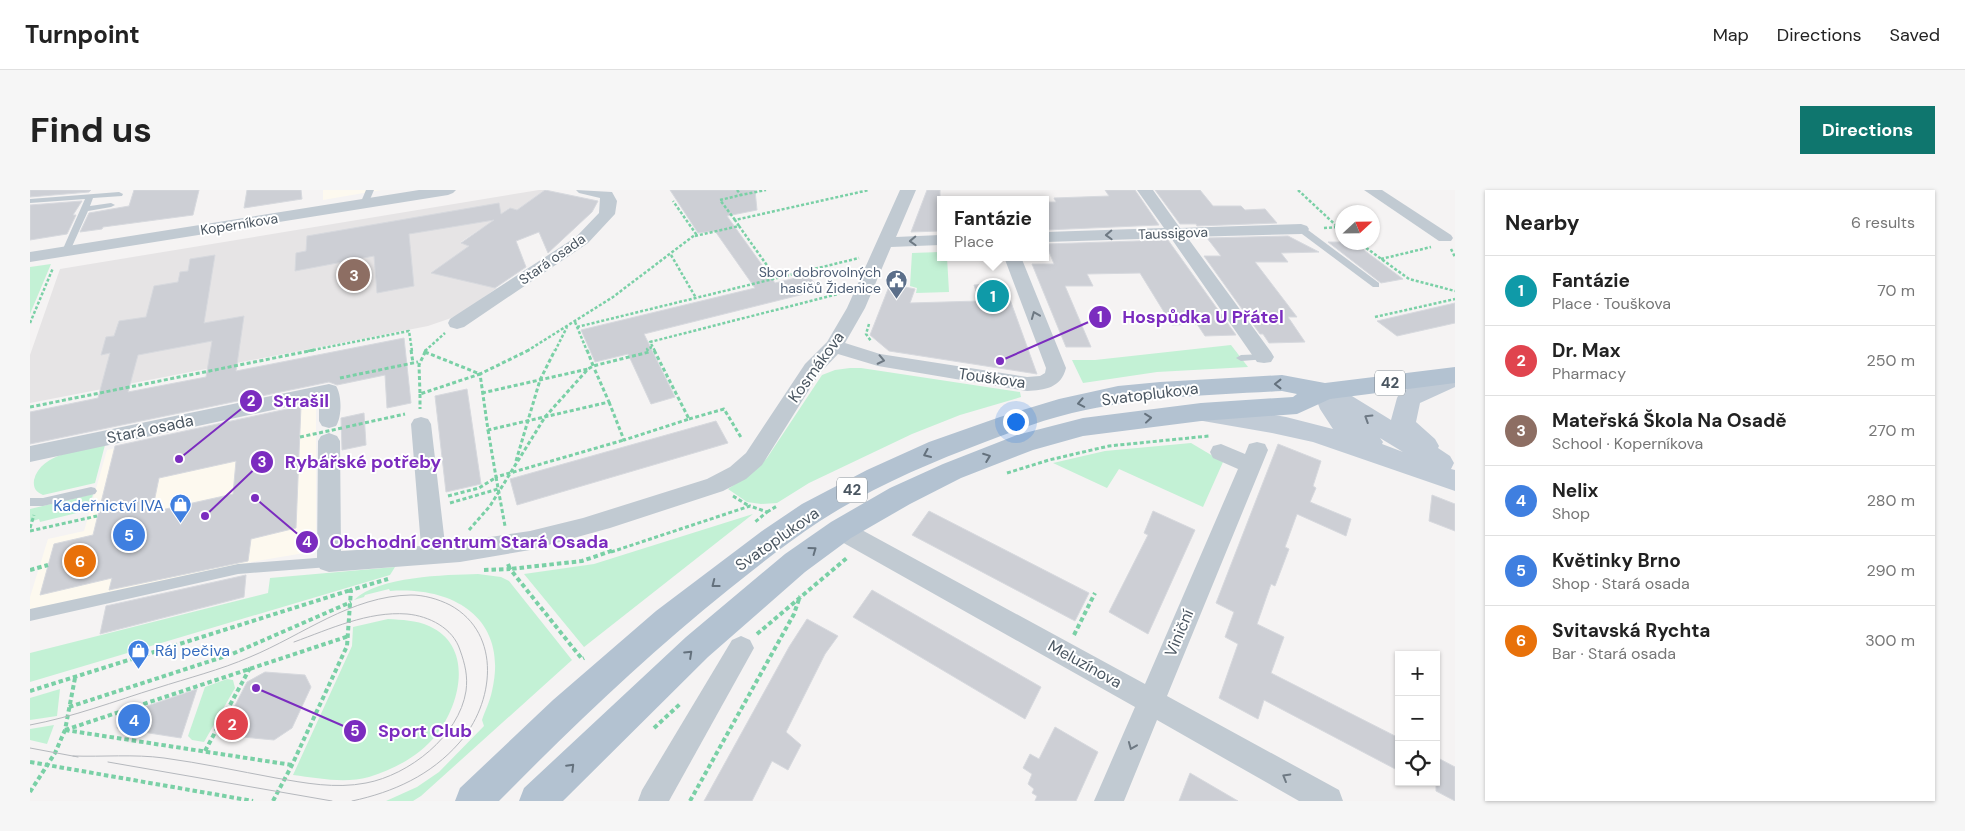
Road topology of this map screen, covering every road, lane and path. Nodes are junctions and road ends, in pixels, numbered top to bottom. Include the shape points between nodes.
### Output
1 (448, 190) edge
2 (584, 190) edge
3 (737, 190) edge
4 (766, 190) edge
5 (869, 190) edge
6 (908, 190) edge
7 (1145, 190) edge
8 (1298, 190) edge
9 (1372, 190) edge
10 (119, 194) dead end
11 (741, 195) junction
12 (90, 197) junction
13 (367, 197) edge
14 (30, 201) edge
15 (674, 201) dead end
16 (111, 205) dead end
17 (84, 209) junction
18 (735, 220) junction
19 (1335, 224) edge
20 (739, 226) junction
21 (1301, 229) joint
22 (1175, 233) junction
23 (694, 236) junction
24 (1049, 237) edge
25 (937, 240) edge
26 (885, 242) junction
27 (1438, 242) joint
28 (1369, 250) edge
29 (671, 255) junction
30 (61, 256) junction
31 (30, 257) edge
32 (859, 258) dead end
33 (1381, 259) junction
34 (1014, 261) edge
35 (776, 278) junction
36 (1376, 285) dead end
37 (1455, 291) edge
38 (844, 293) dead end
39 (696, 298) junction
40 (1455, 299) edge
41 (872, 316) dead end
42 (1374, 317) dead end
43 (575, 322) junction
44 (30, 323) edge
45 (457, 323) joint
46 (567, 326) junction
47 (578, 327) junction
48 (872, 343) dead end
49 (834, 346) junction
50 (652, 347) junction
51 (423, 351) junction
52 (1264, 357) joint
53 (1241, 358) dead end
54 (418, 362) junction
55 (413, 363) junction
56 (404, 365) dead end
57 (594, 367) junction
58 (588, 369) junction
59 (480, 374) junction
60 (1455, 376) edge
61 (540, 380) junction
62 (1326, 391) junction
63 (482, 394) junction
64 (609, 402) junction
65 (30, 407) edge
66 (1202, 412) junction
67 (421, 417) joint
68 (545, 417) junction
69 (689, 419) junction
70 (527, 421) junction
71 (488, 430) junction
72 (300, 437) dead end
73 (742, 439) dead end
74 (624, 440) junction
75 (1221, 452) dead end
76 (31, 456) edge
77 (1455, 463) edge
78 (514, 466) junction
79 (1455, 470) edge
80 (512, 472) junction
81 (1455, 474) edge
82 (496, 477) junction
83 (1455, 481) edge
84 (498, 490) junction
85 (91, 491) dead end
86 (429, 499) junction
87 (30, 502) edge
88 (453, 503) dead end
89 (97, 516) dead end
90 (752, 524) dead end
91 (840, 530) junction
92 (30, 531) edge
93 (462, 534) dead end
94 (502, 547) junction
95 (434, 554) junction
96 (329, 562) junction
97 (48, 566) dead end
98 (510, 569) junction
99 (30, 570) edge
100 (483, 570) dead end
101 (390, 579) dead end
102 (351, 590) junction
103 (1095, 593) dead end
104 (800, 596) dead end
105 (351, 602) junction
106 (30, 615) edge
107 (349, 636) junction
108 (1070, 644) dead end
109 (741, 648) dead end
110 (590, 653) dead end
111 (250, 668) junction
112 (74, 678) junction
113 (30, 690) edge
114 (1151, 700) junction
115 (69, 708) junction
116 (65, 730) junction
117 (205, 751) junction
118 (30, 762) edge
119 (48, 765) junction
120 (292, 765) junction
121 (30, 792) edge
122 (253, 801) edge
123 (273, 801) edge
124 (473, 801) edge
125 (537, 801) edge
126 (653, 801) edge
127 (690, 801) edge
128 (1109, 801) edge
129 (1328, 801) edge

1 - 13 street, Koperníkova
2 - 45 street, Stará osada via 607,195 607,214 582,240
3 - 11 path
4 - 11 path
5 - 18 path
6 - 26 street, Kosmákova
7 - 22 street
8 - 19 path
9 - 27 street
10 - 12 lane
11 - 18 path via 720,200
12 - 14 lane
12 - 17 lane
13 - 30 street, Koperníkova
15 - 23 path via 696,234
16 - 17 lane
17 - 30 lane
18 - 20 path
20 - 23 path
20 - 35 path
21 - 22 street, Taussigova
21 - 36 lane
22 -> 24 street, Taussigova
22 - 52 street
23 - 29 path
25 -> 26 street
26 - 49 street, Kosmákova via 856,308
27 - 33 path
28 - 33 path
29 - 39 path
29 - 43 path
30 - 31 street, Koperníkova
30 - 44 path
32 - 35 path
33 - 37 path via 1409,279
49 -> 34 street, Touškova via 878,360 1027,384 1044,383 1054,376 1056,368
35 - 39 path
38 - 50 path via 650,342
39 - 47 path
40 - 42 path
41 - 48 path via 866,334
43 - 46 path
43 - 47 path
45 - 51 path
46 - 59 path via 505,364
46 - 61 path
47 - 57 path
49 - 94 street, Kosmákova via 812,369 754,459 738,473 715,485 548,537
50 - 57 path via 647,349 648,352
50 - 69 path
51 - 54 path
51 - 59 path
52 - 53 lane
54 - 55 path
54 - 59 path via 420,394
55 - 56 path
55 - 65 path via 409,331
57 - 58 path
57 - 64 path
58 - 61 path
58 - 68 path
59 - 63 path
60 - 62 main road, Svatoplukova / 42
60 - 77 main road via 1409,398 1402,424 1428,448
61 - 63 path
61 - 70 path
62 - 66 main road, Svatoplukova / 42 via 1297,405
79 -> 62 main road
62 - 81 main road via 1333,413 1359,437
62 -> 124 main road, Svatoplukova / 42 via 1282,383 1160,390 1068,405 938,449 878,477 812,512 772,539 667,621 565,711
63 - 71 path
64 - 68 path
64 - 74 path
66 - 83 main road via 1312,432
91 -> 66 main road, Svatoplukova / 42 via 952,470 1026,442 1083,427
67 - 72 path, bridge via 374,421
67 - 86 street
68 - 70 path
68 - 78 path
69 - 73 path via 724,409
69 - 74 path
70 - 71 path
70 - 78 path
71 - 82 path
74 - 80 path
75 - 114 street, Viniční via 1254,458
76 - 96 street, Stará osada via 329,391
78 - 80 path
80 - 82 path
80 - 84 path
82 - 84 path
82 - 86 path via 479,489
84 - 88 path
84 - 93 path via 490,506
84 - 94 path via 505,529
85 - 87 lane
86 - 95 street
89 - 92 path
90 - 98 path via 767,512 750,506 582,561
91 - 114 street, Meluzínova
125 -> 91 main road, Svatoplukova / 42 via 697,647 795,563
94 - 95 street
95 - 96 street
96 - 106 lane via 238,570
97 - 99 path
98 - 100 path
98 - 110 path via 582,660
101 - 102 path
102 - 105 path
102 - 112 path
103 - 108 path
104 - 127 path via 794,614
105 - 107 path
105 - 115 path via 232,654
107 - 111 path
107 - 120 path
109 - 126 street
111 - 116 path
111 - 117 path
112 - 113 path
112 - 115 path
114 -> 128 street, Viniční
129 -> 114 street, Meluzínova
115 - 116 path
116 - 117 path
116 - 119 path
117 - 120 path
118 - 119 path
119 - 121 path
119 - 122 path
120 - 123 path

